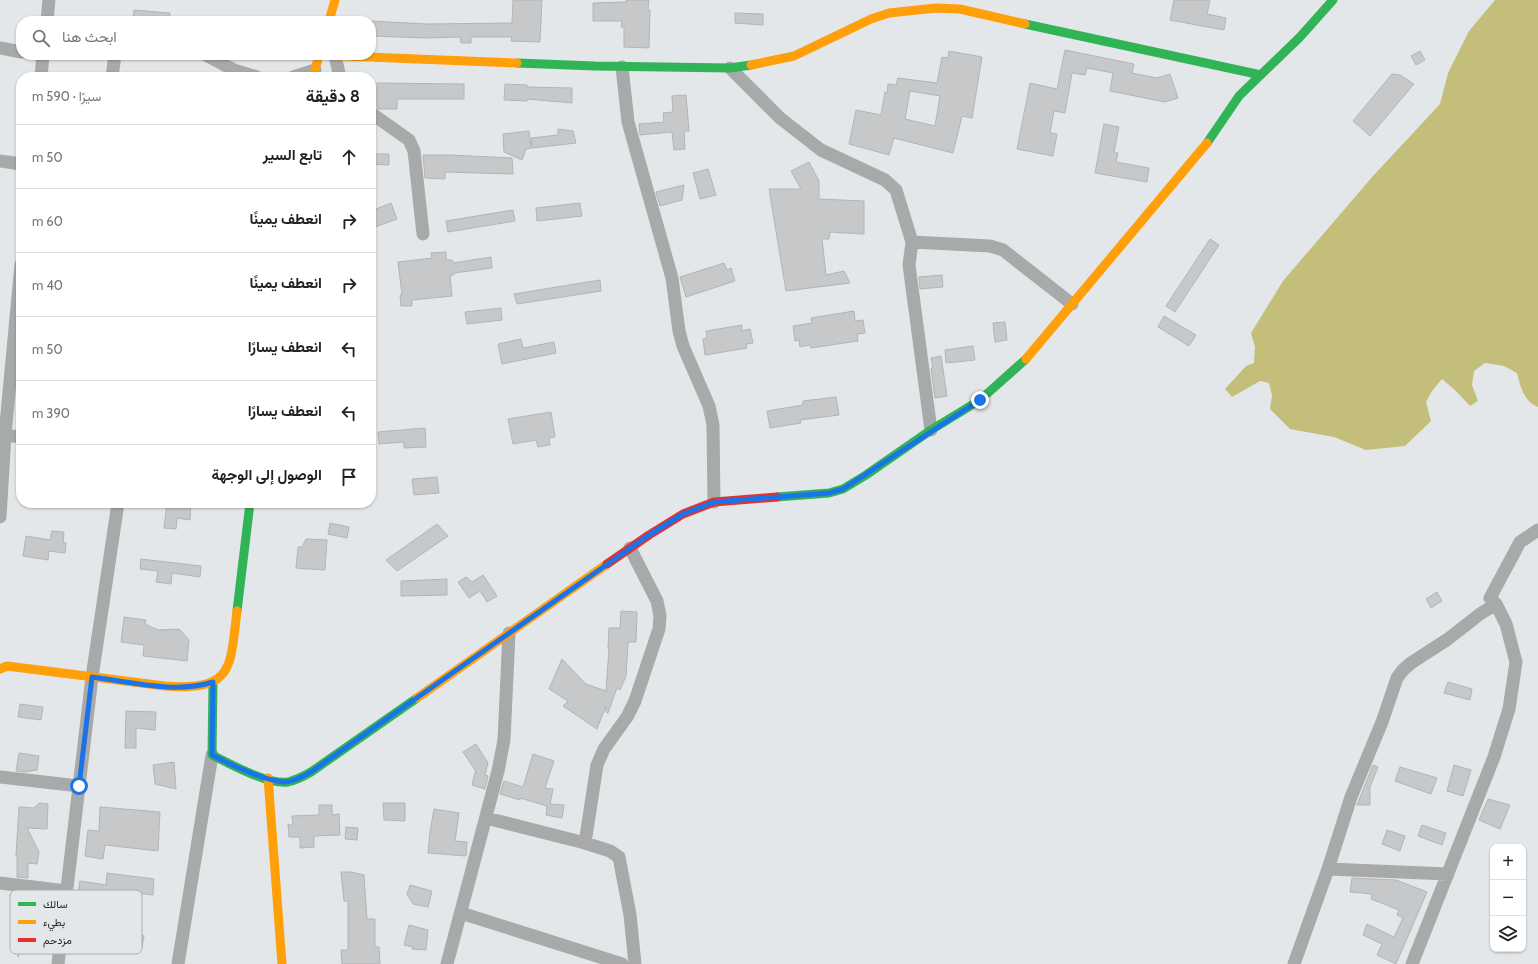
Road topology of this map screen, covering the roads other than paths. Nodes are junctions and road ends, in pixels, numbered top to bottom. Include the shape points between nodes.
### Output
1 (49, 0) edge
2 (335, 0) edge
3 (1333, 0) edge
4 (1341, 0) edge
5 (47, 16) edge
6 (330, 16) edge
7 (1318, 17) junction
8 (0, 48) edge
9 (16, 51) edge
10 (376, 58) edge
11 (40, 60) edge
12 (114, 60) edge
13 (215, 60) edge
14 (318, 60) edge
15 (336, 60) edge
16 (622, 67) junction
17 (730, 68) junction
18 (41, 72) edge
19 (113, 72) edge
20 (241, 72) edge
21 (315, 72) edge
22 (339, 72) edge
23 (1261, 74) junction
24 (376, 117) edge
25 (0, 161) edge
26 (16, 163) edge
27 (423, 234) dead end
28 (912, 242) junction
29 (1072, 304) junction
30 (16, 317) edge
31 (930, 430) junction
32 (5, 435) junction
33 (16, 436) edge
34 (714, 502) junction
35 (117, 508) edge
36 (249, 508) edge
37 (0, 516) edge
38 (1538, 530) edge
39 (630, 548) junction
40 (1496, 604) junction
41 (509, 633) junction
42 (0, 668) edge
43 (92, 677) junction
44 (213, 682) junction
45 (212, 755) junction
46 (0, 777) edge
47 (268, 778) junction
48 (79, 786) junction
49 (486, 818) junction
50 (585, 843) junction
51 (1328, 869) junction
52 (1448, 874) junction
53 (0, 883) edge
54 (58, 890) edge
55 (66, 890) edge
56 (461, 913) junction
57 (59, 954) edge
58 (58, 964) edge
59 (178, 964) edge
60 (282, 964) edge
61 (447, 964) edge
62 (622, 964) edge
63 (635, 964) edge
64 (1294, 964) edge
65 (1412, 964) edge

1 - 5 street
2 - 6 street
3 - 7 street
4 - 7 street
7 - 23 street
8 - 9 street
10 - 16 street
11 - 18 street
12 - 19 street
13 - 20 street
14 - 21 street
15 - 22 street
16 - 17 street
16 - 34 street via 628,122 672,278 681,339 709,406 713,425
17 - 23 street via 794,56 889,13 936,8 960,9
17 - 28 street via 780,118 821,150 885,180 896,190
23 - 29 street via 1239,96 1203,149
24 - 27 street via 409,140 414,152
25 - 26 street
28 - 29 street via 990,246 1003,250
28 - 31 street via 909,265
29 - 31 street via 1025,360 980,400
30 - 32 street
31 - 34 street via 843,489 829,493
32 - 33 street
32 - 37 street
34 - 39 street via 683,514
35 - 43 street
36 - 44 street via 231,658 226,671
38 - 40 street via 1520,542 1490,598
39 - 41 street
39 - 50 street via 657,600 659,629 635,701 627,718 604,749 597,765
40 - 51 street via 1411,664 1397,678 1351,797
40 - 52 street via 1506,624 1516,662 1512,695 1494,757
41 - 47 street via 311,772 285,782
41 - 49 street via 504,740
42 - 43 street via 7,666
43 - 44 street via 187,688
43 - 48 street
44 - 45 street
45 - 47 street via 232,766
45 - 59 street
46 - 48 street
47 - 60 street
48 - 55 street
49 - 50 street
49 - 56 street
50 - 63 street via 619,856 630,914
51 - 52 street
51 - 64 street
52 - 65 street
53 - 54 street
56 - 61 street
56 - 62 street
57 - 58 street

